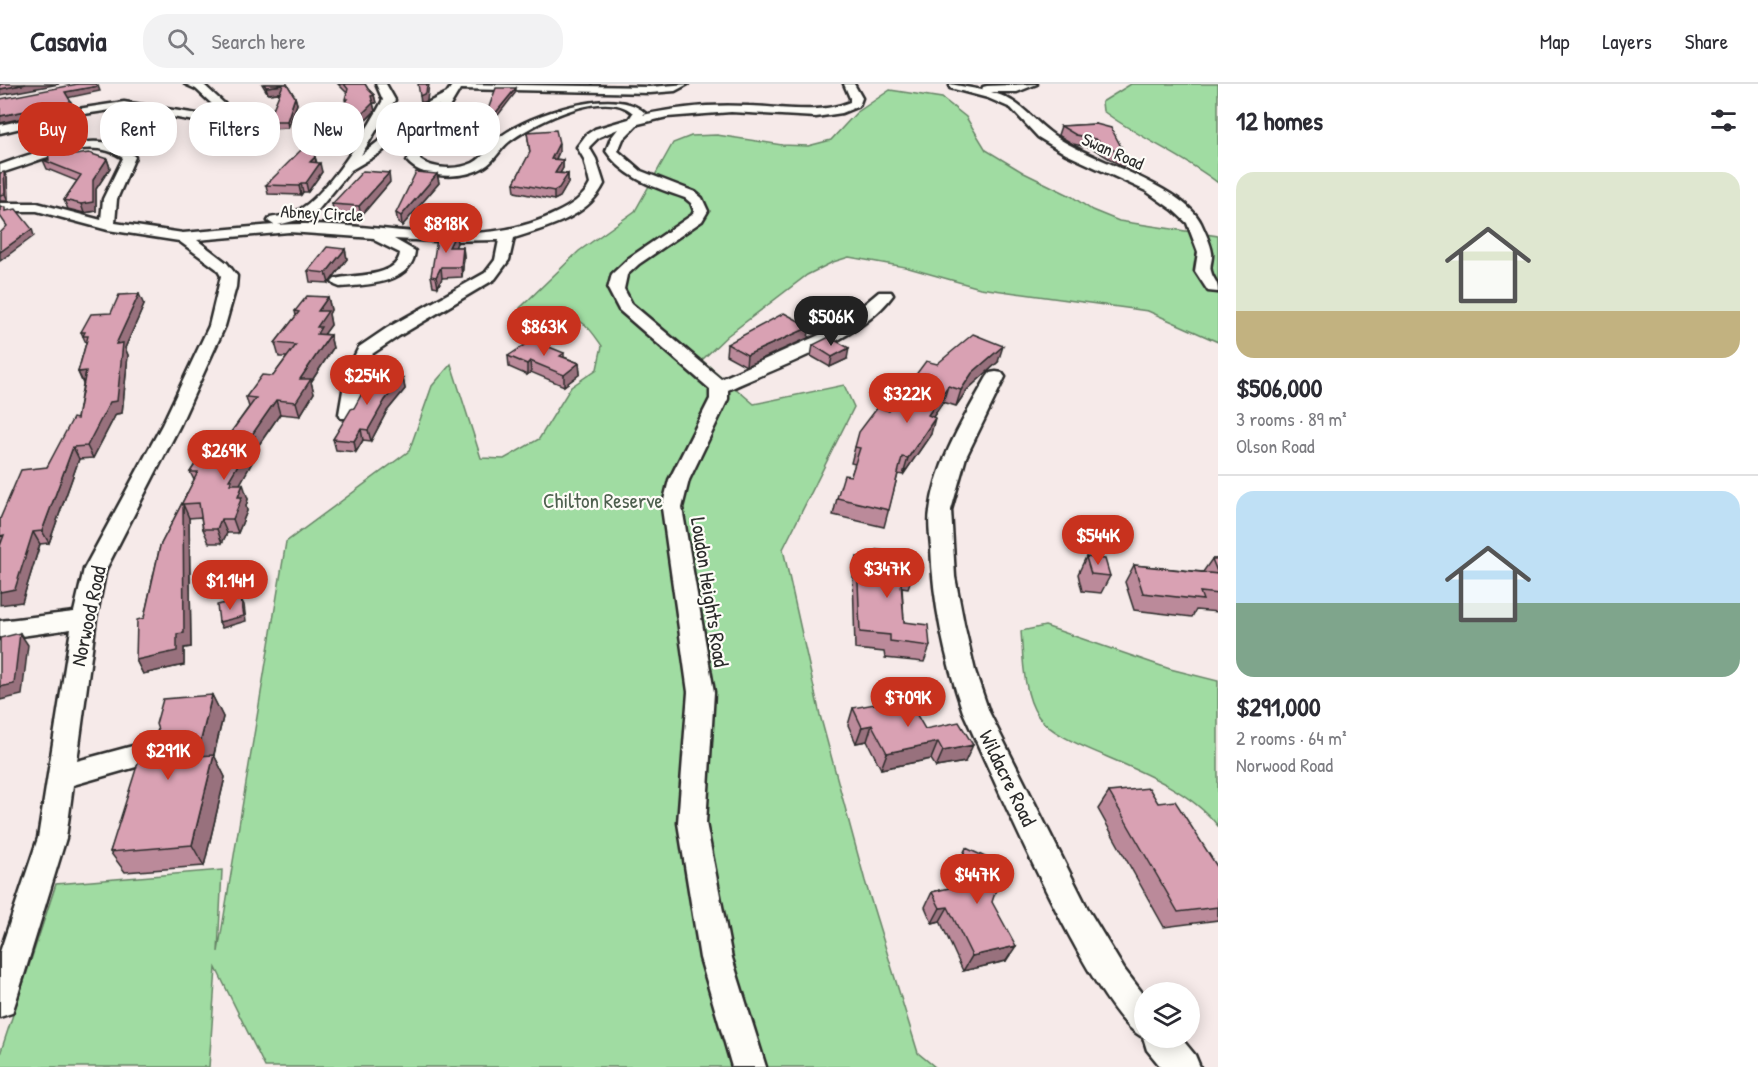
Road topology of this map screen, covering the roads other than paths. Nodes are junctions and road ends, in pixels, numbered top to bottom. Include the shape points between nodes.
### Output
1 (381, 84) edge
2 (572, 84) edge
3 (683, 84) edge
4 (849, 84) edge
5 (1032, 84) edge
6 (198, 85) edge
7 (947, 85) edge
8 (456, 88) edge
9 (561, 89) junction
10 (635, 120) junction
11 (0, 129) edge
12 (346, 168) junction
13 (0, 169) edge
14 (0, 207) edge
15 (108, 226) junction
16 (215, 232) junction
17 (369, 233) junction
18 (507, 235) junction
19 (183, 237) junction
20 (340, 282) dead end
21 (1214, 288) dead end
22 (885, 295) dead end
23 (996, 377) dead end
24 (718, 387) junction
25 (348, 414) edge
26 (84, 619) junction
27 (0, 630) edge
28 (155, 751) edge
29 (61, 777) junction
30 (0, 1001) edge
31 (1134, 1008) edge
32 (1167, 1048) edge
33 (749, 1067) edge
34 (1183, 1067) edge

1 - 12 street, Abney Circle via 389,100
2 - 9 street
3 - 9 street via 650,90
4 - 10 street, Abney Circle via 855,104 829,113 738,110 659,114
5 - 7 street via 1017,89
6 - 11 street via 236,120 225,123 124,105
7 - 21 street, Swan Road via 1015,106 1042,134 1151,188 1178,207 1193,220 1205,252 1203,271
8 - 9 street
8 - 10 street via 414,156 416,164 440,170 466,170 482,164 503,141 525,126 581,102 626,104 639,113
8 - 12 street via 367,159
10 - 18 street, Abney Circle via 601,130 587,139 583,147 597,184 592,194 562,216
10 - 24 street via 615,138 612,151 618,161 637,174 690,195 701,211 697,218 634,261 620,274 616,289 625,307
12 - 16 street, Abney Circle via 318,203 302,214
13 - 15 street via 75,147 104,146 125,152 128,163 110,199
14 - 15 street, Abney Circle via 37,207
15 - 19 street, Abney Circle
16 - 17 street, Abney Circle via 289,228
16 - 19 street, Abney Circle
17 - 18 street, Abney Circle via 435,237
17 - 20 street via 408,251 407,260 387,276
18 - 25 street via 502,260 490,276 365,351 355,373
19 - 26 street, Norwood Road via 222,266 229,276 228,287 217,326 171,425 95,570
22 - 24 street via 843,331
23 - 31 street, Wildacre Road via 973,420 940,507 942,563 966,685 1078,922
24 - 33 street, Loudon Heights Road via 719,399 679,480 672,508 701,692 692,823 716,958
26 - 27 street
26 - 29 street, Norwood Road
28 - 29 street
29 - 30 street, Norwood Road via 52,837
32 - 34 street

